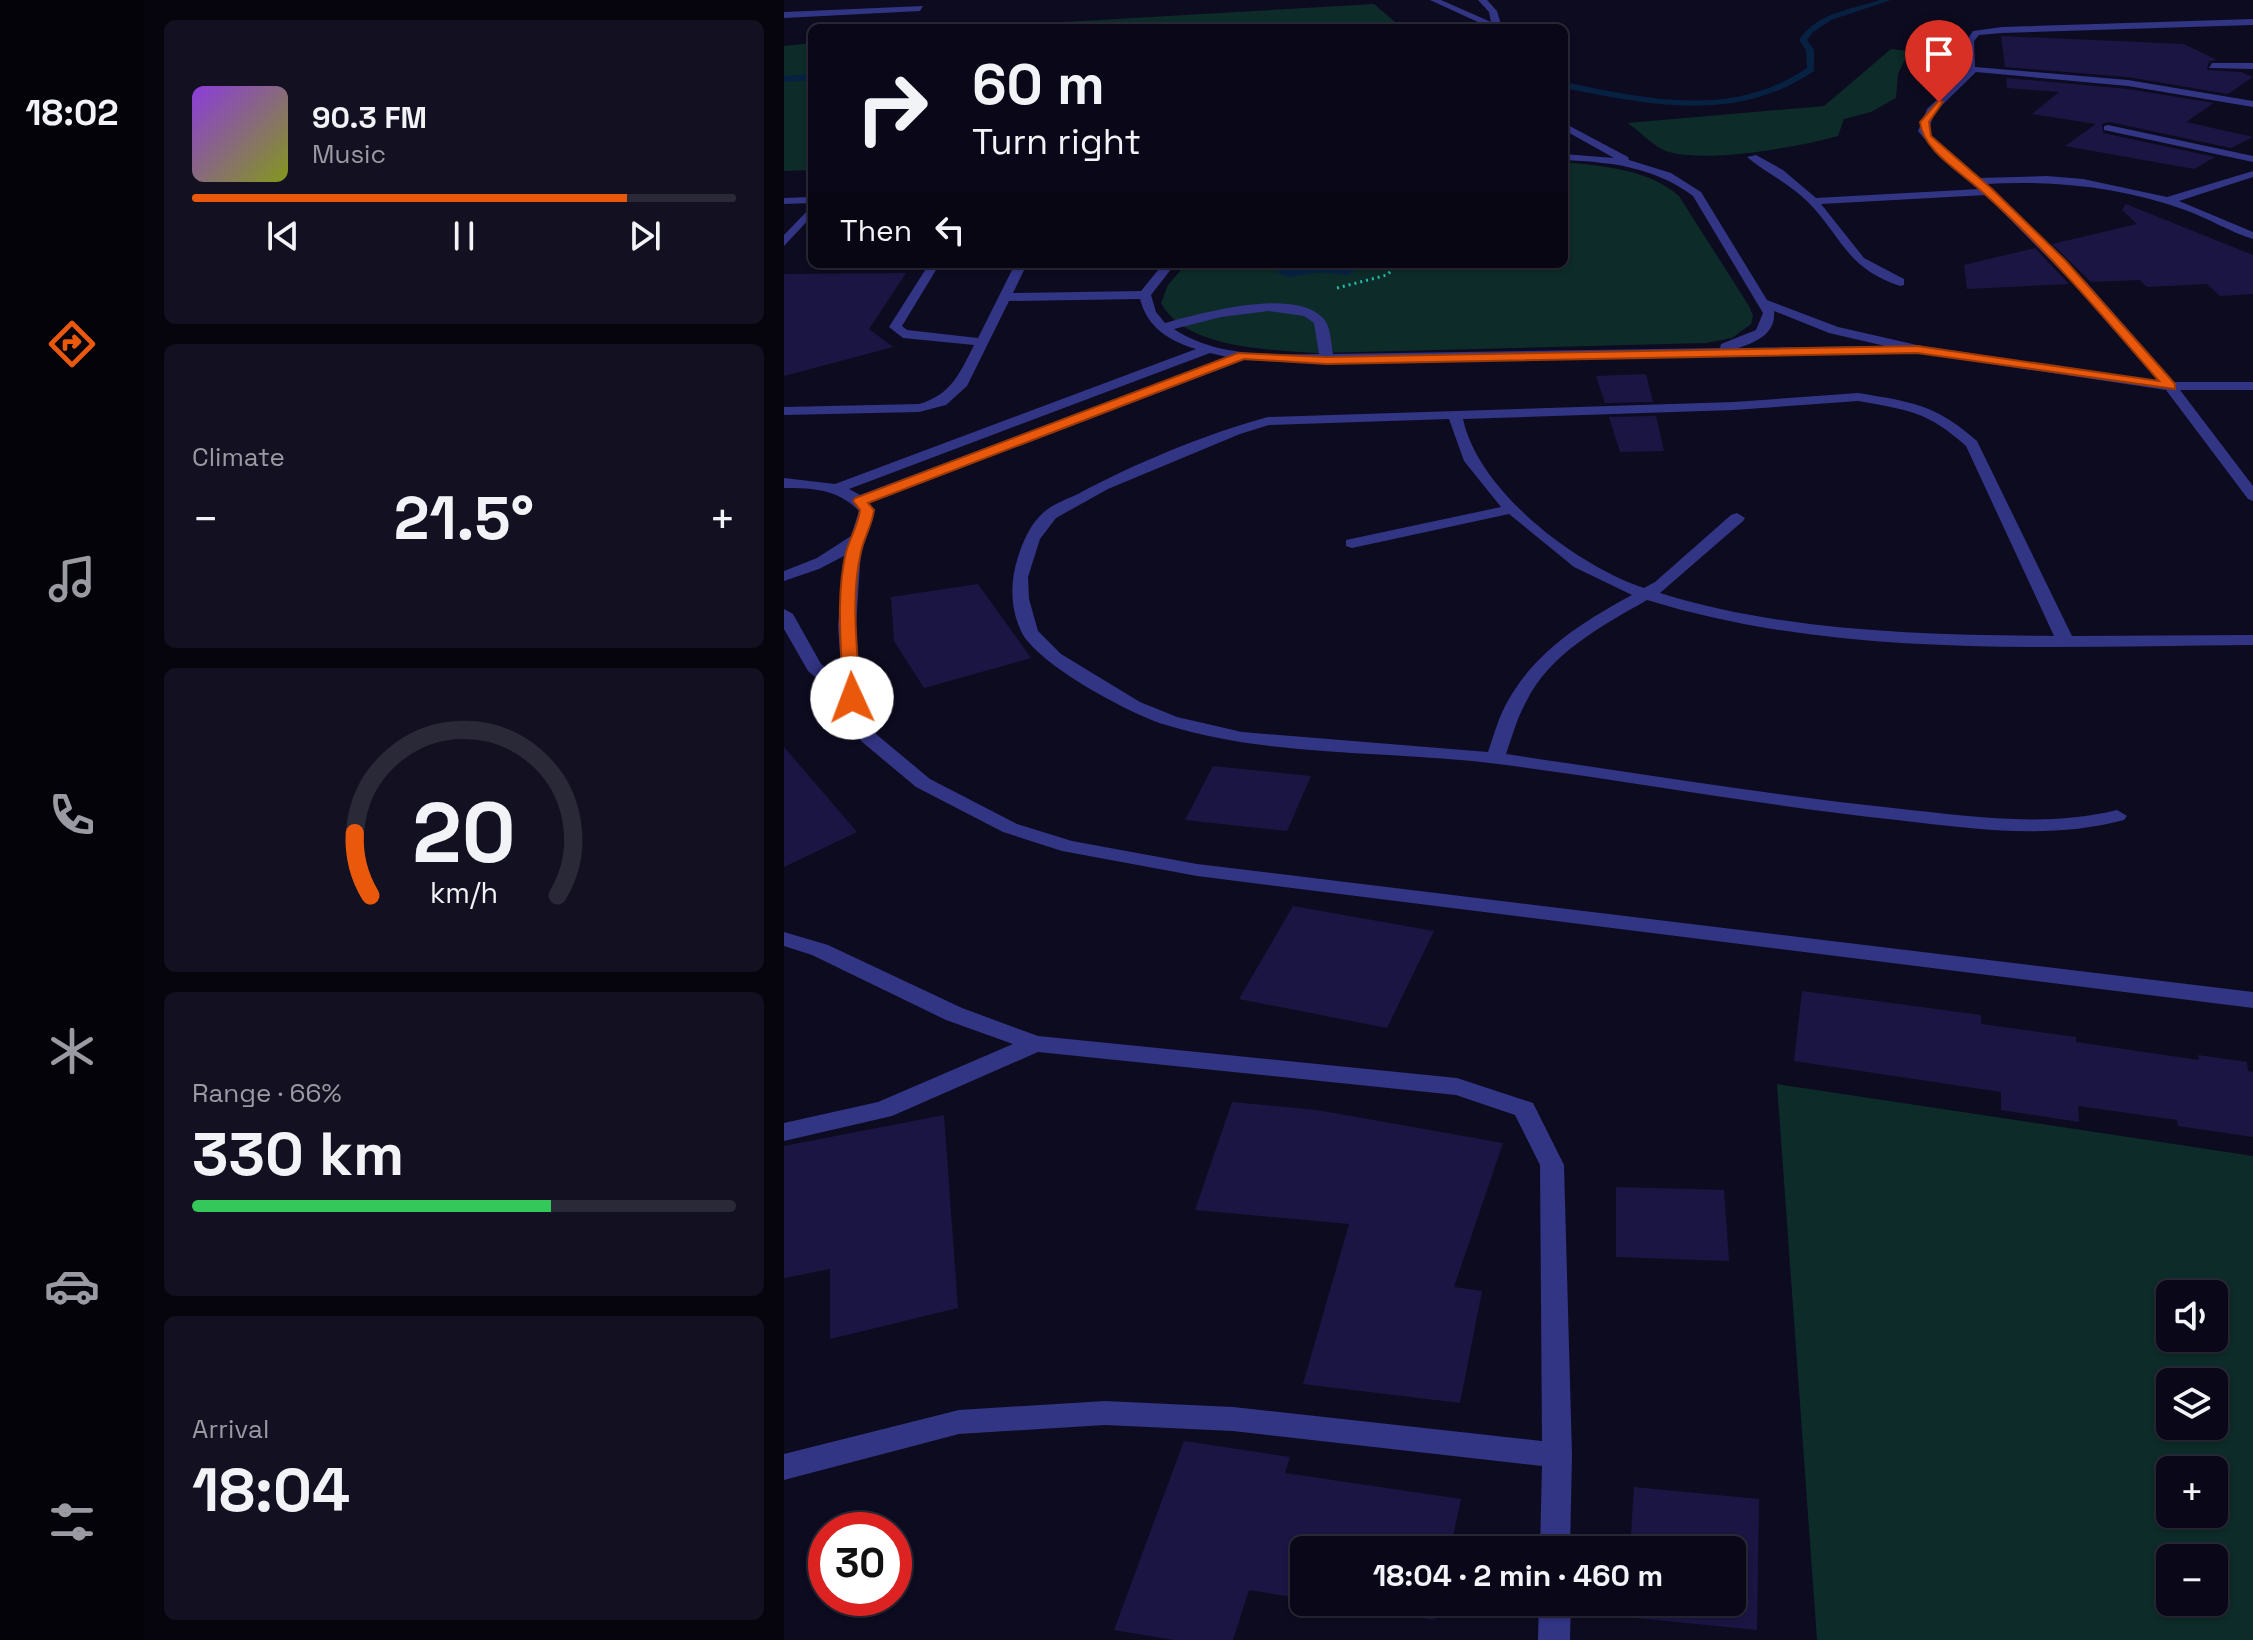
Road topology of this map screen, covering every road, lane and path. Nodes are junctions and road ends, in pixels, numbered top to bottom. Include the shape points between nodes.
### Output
1 (928, 0) edge
2 (1434, 0) edge
3 (1482, 0) edge
4 (920, 8) junction
5 (784, 15) edge
6 (906, 22) dead end
7 (2253, 22) edge
8 (1491, 24) edge
9 (1497, 24) edge
10 (2212, 66) dead end
11 (2253, 66) edge
12 (1972, 69) junction
13 (2253, 104) edge
14 (1568, 128) edge
15 (2108, 128) dead end
16 (1568, 157) edge
17 (1752, 157) dead end
18 (2253, 159) edge
19 (1635, 164) junction
20 (2253, 174) edge
21 (1976, 181) junction
22 (1989, 192) junction
23 (808, 200) edge
24 (784, 201) edge
25 (1813, 201) junction
26 (2166, 201) junction
27 (808, 214) edge
28 (2253, 236) edge
29 (784, 242) edge
30 (931, 268) edge
31 (1019, 268) edge
32 (1166, 268) edge
33 (1388, 268) edge
34 (1900, 282) dead end
35 (1329, 287) dead end
36 (1145, 295) junction
37 (1005, 297) junction
38 (1765, 303) junction
39 (1163, 328) junction
40 (981, 342) junction
41 (1209, 349) junction
42 (1917, 349) junction
43 (1694, 352) junction
44 (1242, 355) junction
45 (1327, 360) junction
46 (2253, 386) edge
47 (2171, 387) junction
48 (784, 411) edge
49 (1455, 416) junction
50 (784, 483) edge
51 (838, 488) junction
52 (2253, 496) edge
53 (860, 501) junction
54 (1512, 509) junction
55 (1737, 518) dead end
56 (858, 539) junction
57 (1352, 543) dead end
58 (784, 576) edge
59 (1647, 595) junction
60 (784, 614) edge
61 (2065, 640) junction
62 (2253, 640) edge
63 (852, 698) junction
64 (1495, 758) junction
65 (2117, 816) dead end
66 (784, 939) edge
67 (2253, 1000) edge
68 (1036, 1044) junction
69 (784, 1132) edge
70 (1557, 1455) junction
71 (784, 1467) edge
72 (1555, 1536) edge
73 (1555, 1616) edge
74 (1554, 1640) edge

1 - 4 street
2 - 8 street
3 - 9 street
4 - 5 street
4 - 6 street via 905,16
7 - 12 street via 1982,31 1971,36
10 - 11 street
12 - 13 street via 2128,83
12 - 21 street via 1930,111 1923,131
14 - 19 street
15 - 18 street
16 - 19 street
17 - 25 street
19 - 38 street via 1697,194
20 - 26 street
21 - 22 street
21 - 26 street via 2051,180
22 - 25 street
22 - 47 street via 2073,275
23 - 24 street
25 - 34 street via 1860,261
26 - 28 street
27 - 29 street
30 - 40 street via 895,327 903,334
31 - 37 street
32 - 36 street
33 - 35 path via 1387,275 1352,287
36 - 37 street
36 - 39 street via 1148,311
37 - 40 street
38 - 42 street via 1834,330
38 - 43 street via 1769,321 1759,334
39 - 41 street
39 - 45 street via 1247,308 1309,314 1323,329
40 - 48 street via 960,386 941,402 919,408
41 - 44 street
41 - 51 street
42 - 43 street
42 - 47 street
43 - 45 street
44 - 45 street
44 - 53 street
46 - 47 street
47 - 52 street
49 - 54 street via 1472,463
49 - 61 street via 1858,397 1917,407 1946,421 1972,444
49 - 64 street via 1268,421 1103,486 1062,506 1032,538 1020,577 1021,599 1030,632 1055,658 1134,706 1171,721 1242,738
50 - 51 street
51 - 53 street
53 - 56 street via 867,510
54 - 57 street
54 - 59 street via 1592,571
55 - 59 street
56 - 58 street via 838,555
56 - 63 street via 847,626
59 - 61 street via 1824,631 1937,640
59 - 64 street via 1565,642 1540,668 1517,700
60 - 63 street via 814,667
61 - 62 street
63 - 67 street via 868,737 923,783 1010,828 1121,859
64 - 65 street via 1818,806 1977,823 2054,826
66 - 68 street
68 - 69 street via 883,1110
68 - 70 street via 1457,1087 1524,1109 1552,1165
70 - 71 street via 1233,1419 1105,1413 959,1422
70 - 72 street
73 - 74 street

